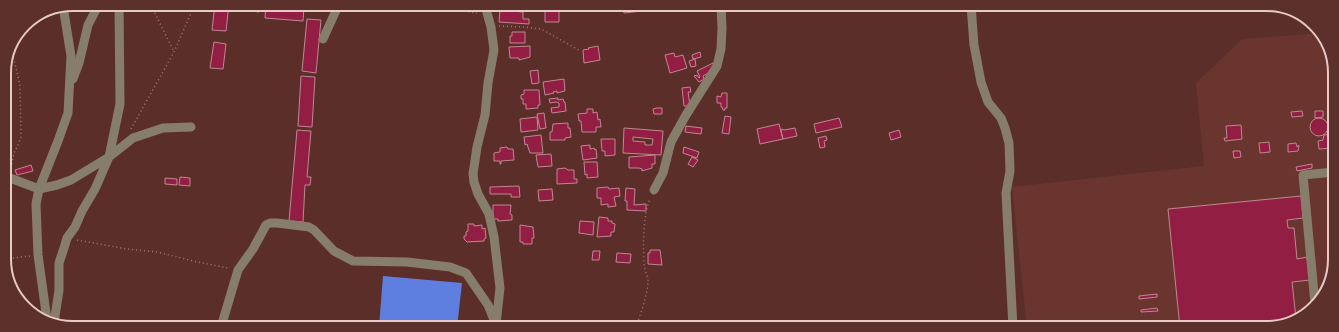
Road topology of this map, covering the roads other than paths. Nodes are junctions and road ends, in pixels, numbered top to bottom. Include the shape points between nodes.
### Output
1 (95, 11) edge
2 (119, 11) edge
3 (336, 11) edge
4 (488, 11) edge
5 (721, 11) edge
6 (971, 11) edge
7 (64, 12) edge
8 (323, 39) dead end
9 (70, 88) junction
10 (191, 128) dead end
11 (109, 157) junction
12 (1328, 173) edge
13 (11, 178) edge
14 (39, 189) junction
15 (654, 190) road end
16 (1314, 298) edge
17 (45, 315) edge
18 (55, 318) edge
19 (223, 321) edge
20 (494, 321) edge
21 (497, 321) edge
22 (1013, 321) edge

1 - 9 street via 88,24
2 - 11 street via 120,104
3 - 8 street
4 - 21 street via 494,50 473,174 494,237 500,288
5 - 15 street via 721,49 717,66 672,142 663,173
6 - 22 street via 974,45 981,82 988,102 1003,123 1009,143 1010,171 1006,193
7 - 9 street via 71,56
9 - 14 street via 68,113
10 - 11 street via 163,128 133,138
11 - 14 street via 71,180
11 - 18 street via 95,189 67,238 60,263
12 - 16 street via 1303,175
13 - 14 street
14 - 17 street via 36,204 38,255
19 - 20 street via 238,270 264,228 268,224 277,223 309,227 334,251 353,260 408,262 450,267 466,273 488,305

